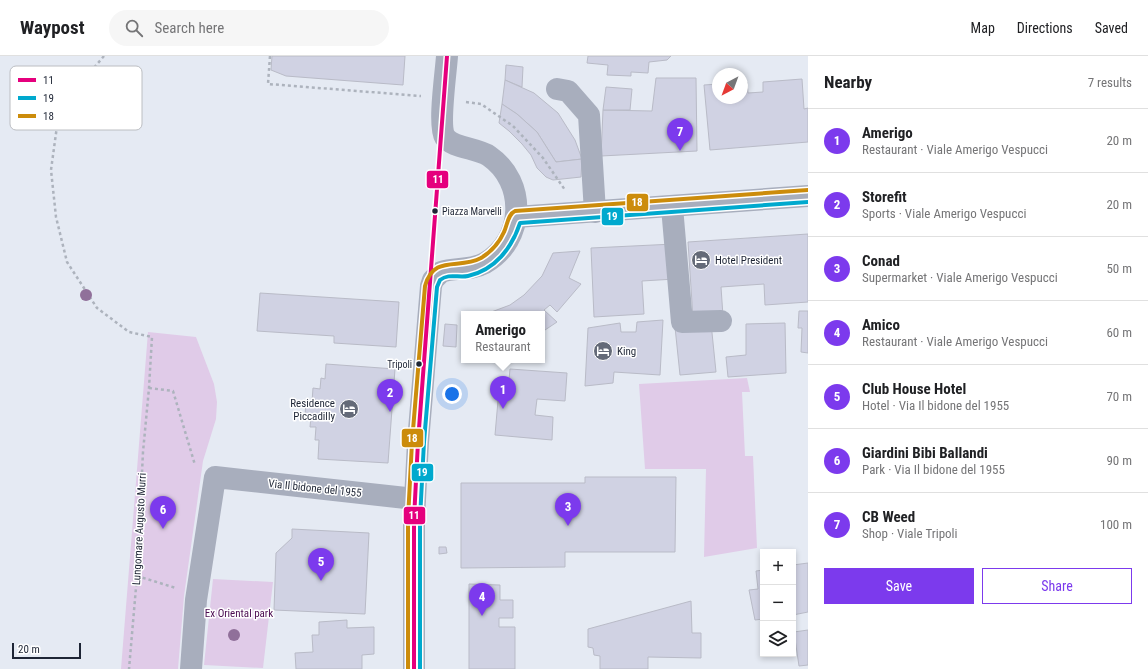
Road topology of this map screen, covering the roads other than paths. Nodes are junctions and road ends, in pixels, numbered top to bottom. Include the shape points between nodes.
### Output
1 (447, 56) edge
2 (557, 89) dead end
3 (808, 196) edge
4 (672, 207) junction
5 (594, 212) junction
6 (516, 217) junction
7 (721, 321) dead end
8 (415, 499) junction
9 (191, 669) edge
10 (414, 669) edge

1 - 6 street via 442,131 448,141 488,155 500,166 514,187
2 - 5 street via 568,91 590,115
3 - 4 street
4 - 5 street
4 - 7 street via 682,322
5 - 6 street
6 - 8 street via 512,233 500,251 485,263 472,268 440,272 431,286
8 - 9 street, Via Il bidone del 1955 via 215,477 196,600
8 - 10 street

